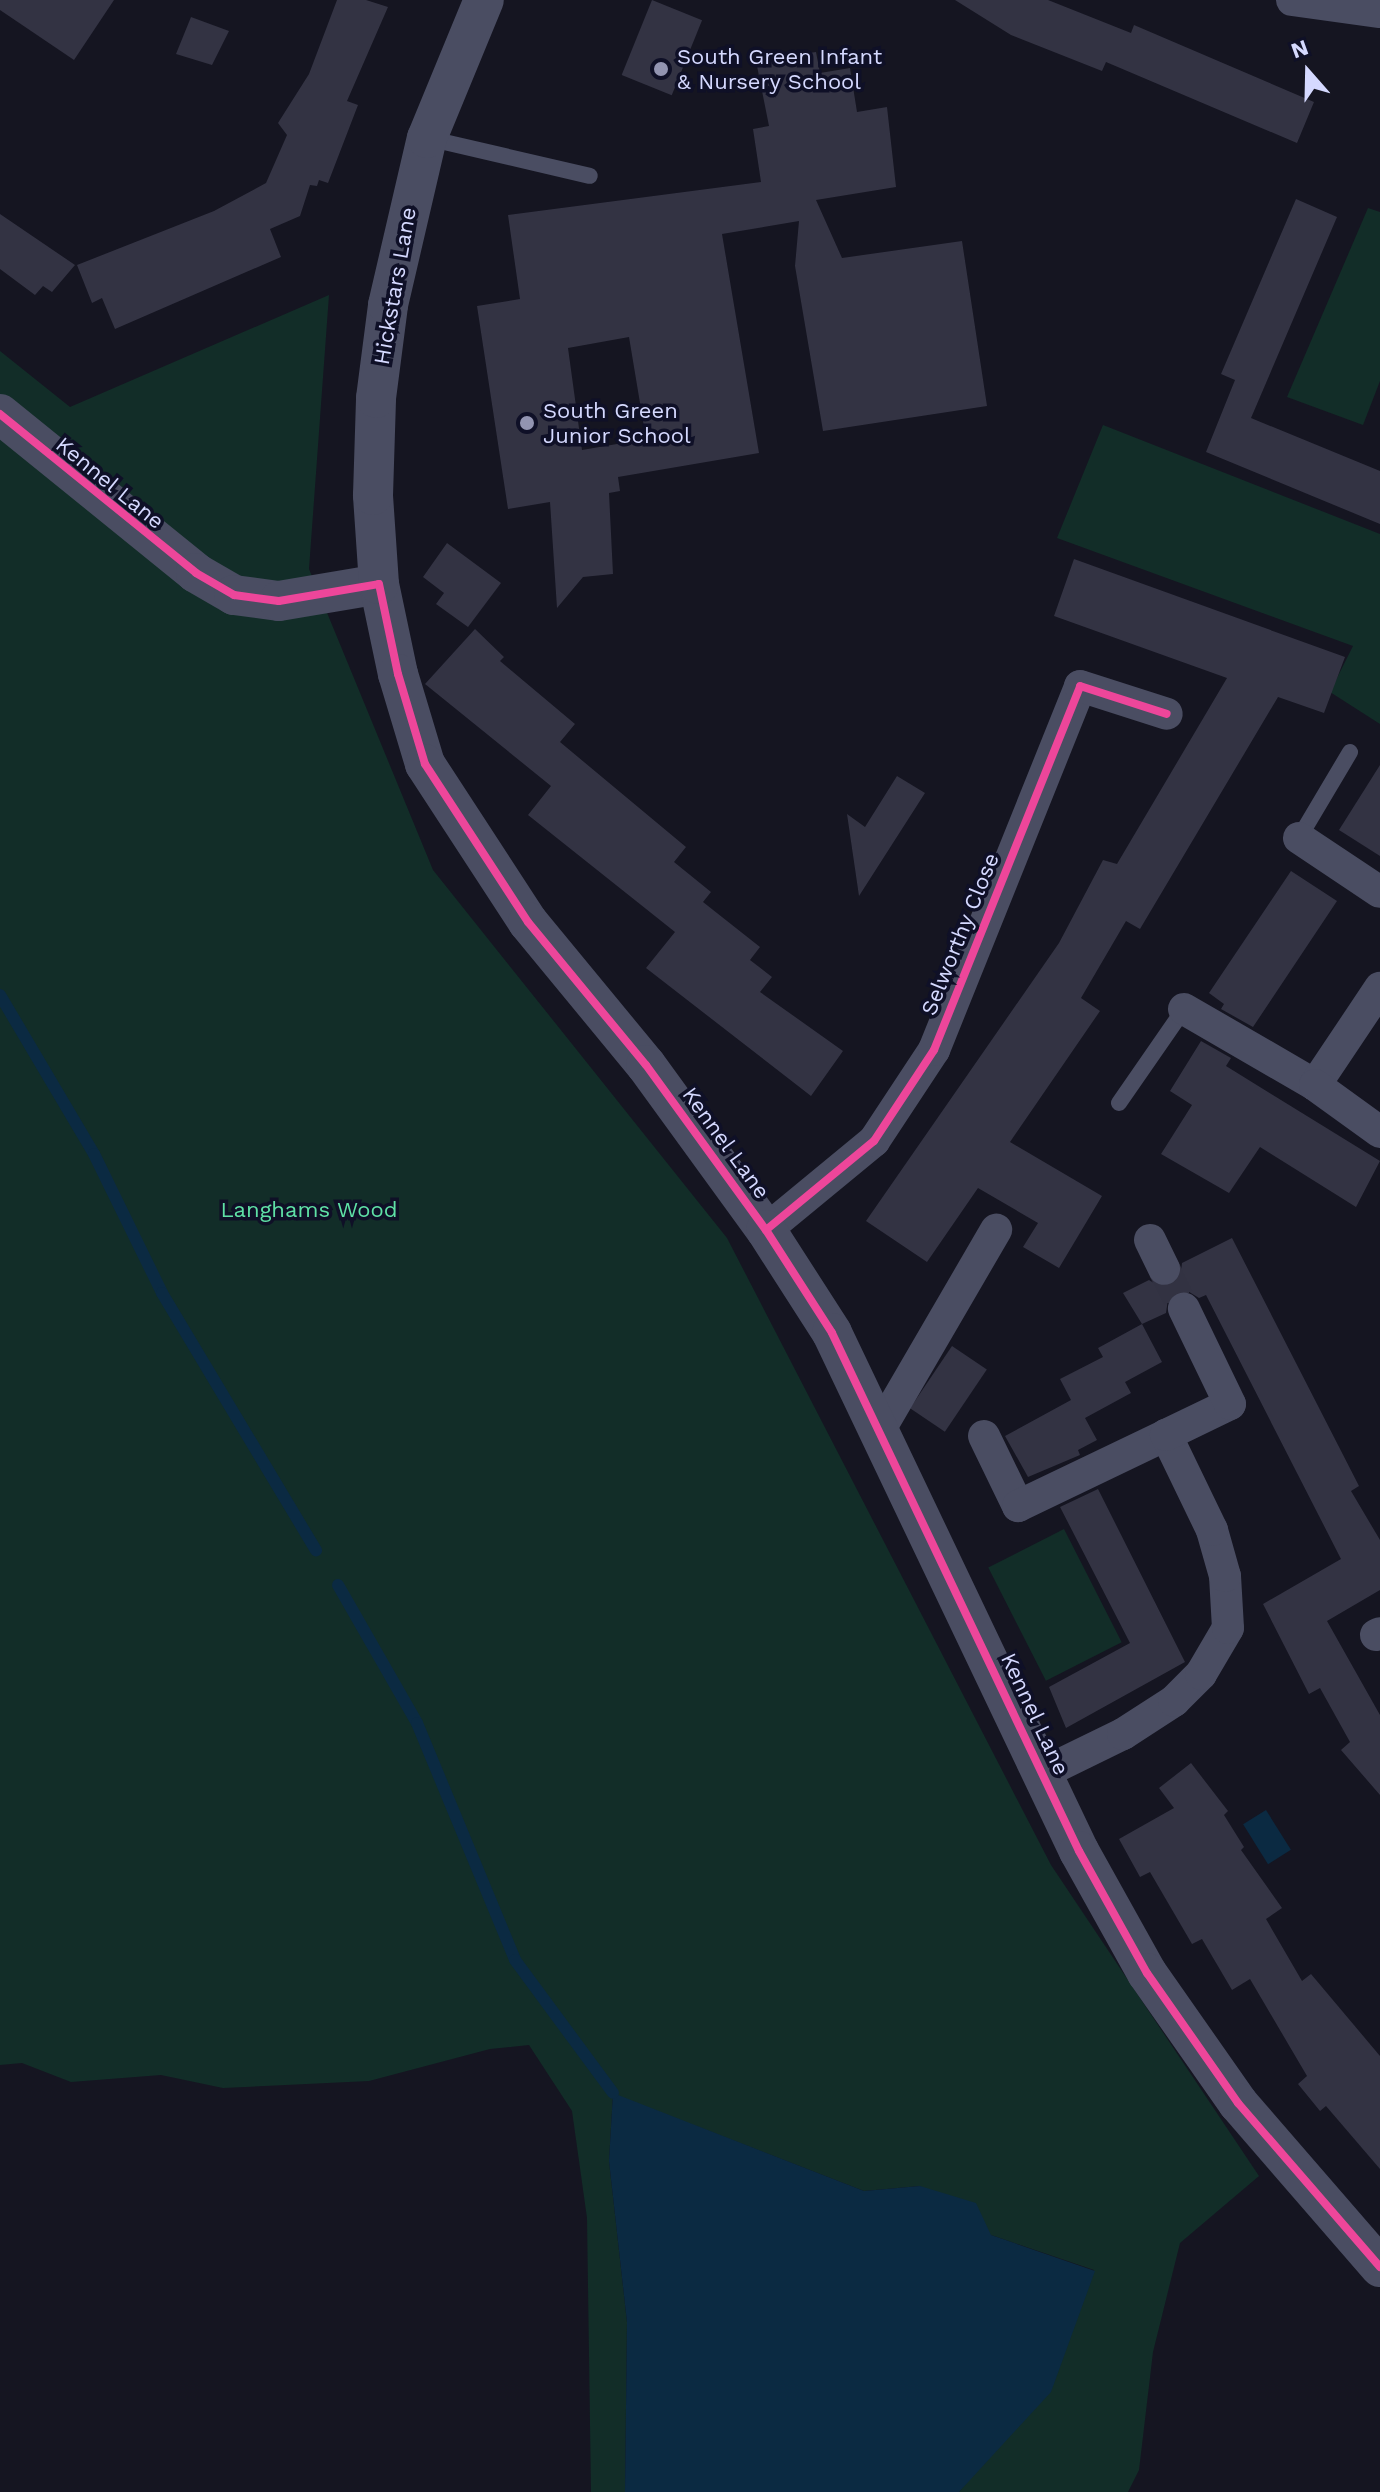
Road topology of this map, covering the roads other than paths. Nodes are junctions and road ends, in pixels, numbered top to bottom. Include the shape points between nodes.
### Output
1 (484, 0) edge
2 (1292, 0) edge
3 (1380, 12) edge
4 (427, 138) junction
5 (590, 176) dead end
6 (0, 414) edge
7 (379, 584) junction
8 (1167, 714) dead end
9 (1350, 752) dead end
10 (1299, 838) joint
11 (1380, 892) edge
12 (1380, 988) edge
13 (1184, 1009) joint
14 (1315, 1085) junction
15 (1119, 1103) dead end
16 (1380, 1132) edge
17 (766, 1230) junction
18 (996, 1230) dead end
19 (1184, 1309) tunnel mouth
20 (879, 1431) junction
21 (1166, 1435) junction
22 (984, 1436) dead end
23 (1043, 1773) junction
24 (1380, 2267) edge

1 - 4 street, Hickstars Lane
2 - 3 street
4 - 5 lane
4 - 7 street, Hickstars Lane via 388,305 376,398 373,495
6 - 7 street, Kennel Lane via 184,564 234,595 279,601
7 - 17 street, Kennel Lane via 425,764 528,922 646,1065
8 - 17 street, Selworthy Close via 1080,686 934,1050 874,1141
9 - 10 lane
10 - 11 street
12 - 14 street
13 - 14 street
13 - 15 lane
14 - 16 street
17 - 20 street, Kennel Lane via 832,1333
18 - 20 street
19 - 21 street via 1230,1404
20 - 23 street, Kennel Lane
21 - 22 street via 1018,1506
21 - 23 street via 1212,1530 1225,1576 1228,1628 1201,1674 1174,1701 1123,1734
23 - 24 street, Kennel Lane via 1147,1973 1238,2103

